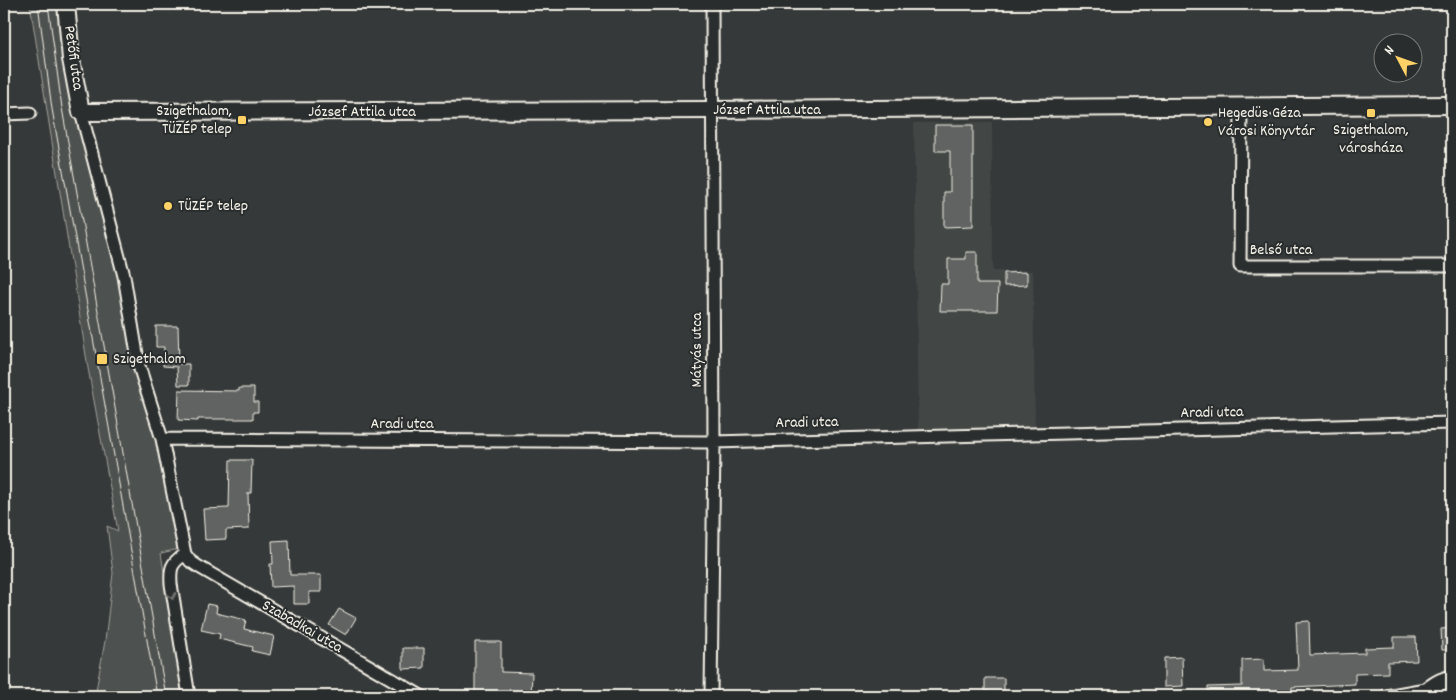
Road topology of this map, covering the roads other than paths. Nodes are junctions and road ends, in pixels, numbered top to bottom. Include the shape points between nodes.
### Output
1 (66, 4) edge
2 (712, 4) edge
3 (1452, 105) edge
4 (1241, 106) junction
5 (712, 110) junction
6 (81, 112) junction
7 (30, 113) dead end
8 (4, 114) edge
9 (1452, 266) edge
10 (1452, 423) edge
11 (162, 439) junction
12 (714, 442) junction
13 (185, 554) junction
14 (1452, 679) edge
15 (1431, 692) edge
16 (189, 696) edge
17 (421, 696) edge
18 (711, 696) edge
19 (1386, 696) edge

1 - 6 street, Petőfi utca via 70,59
2 - 5 street, Mátyás utca
3 - 4 street, József Attila utca
4 - 5 street, József Attila utca
4 - 9 street, Belső utca via 1240,266
5 - 6 street, József Attila utca
5 - 12 street, Mátyás utca
6 - 11 street via 124,276 139,366
7 - 8 street
10 - 12 street, Aradi utca
11 - 12 street, Aradi utca
11 - 13 street
12 - 18 street, Mátyás utca
13 -> 16 street via 175,561 170,571 170,584
13 - 17 street, Szabadkai utca via 198,567
14 - 15 street via 1441,681
15 - 19 street

